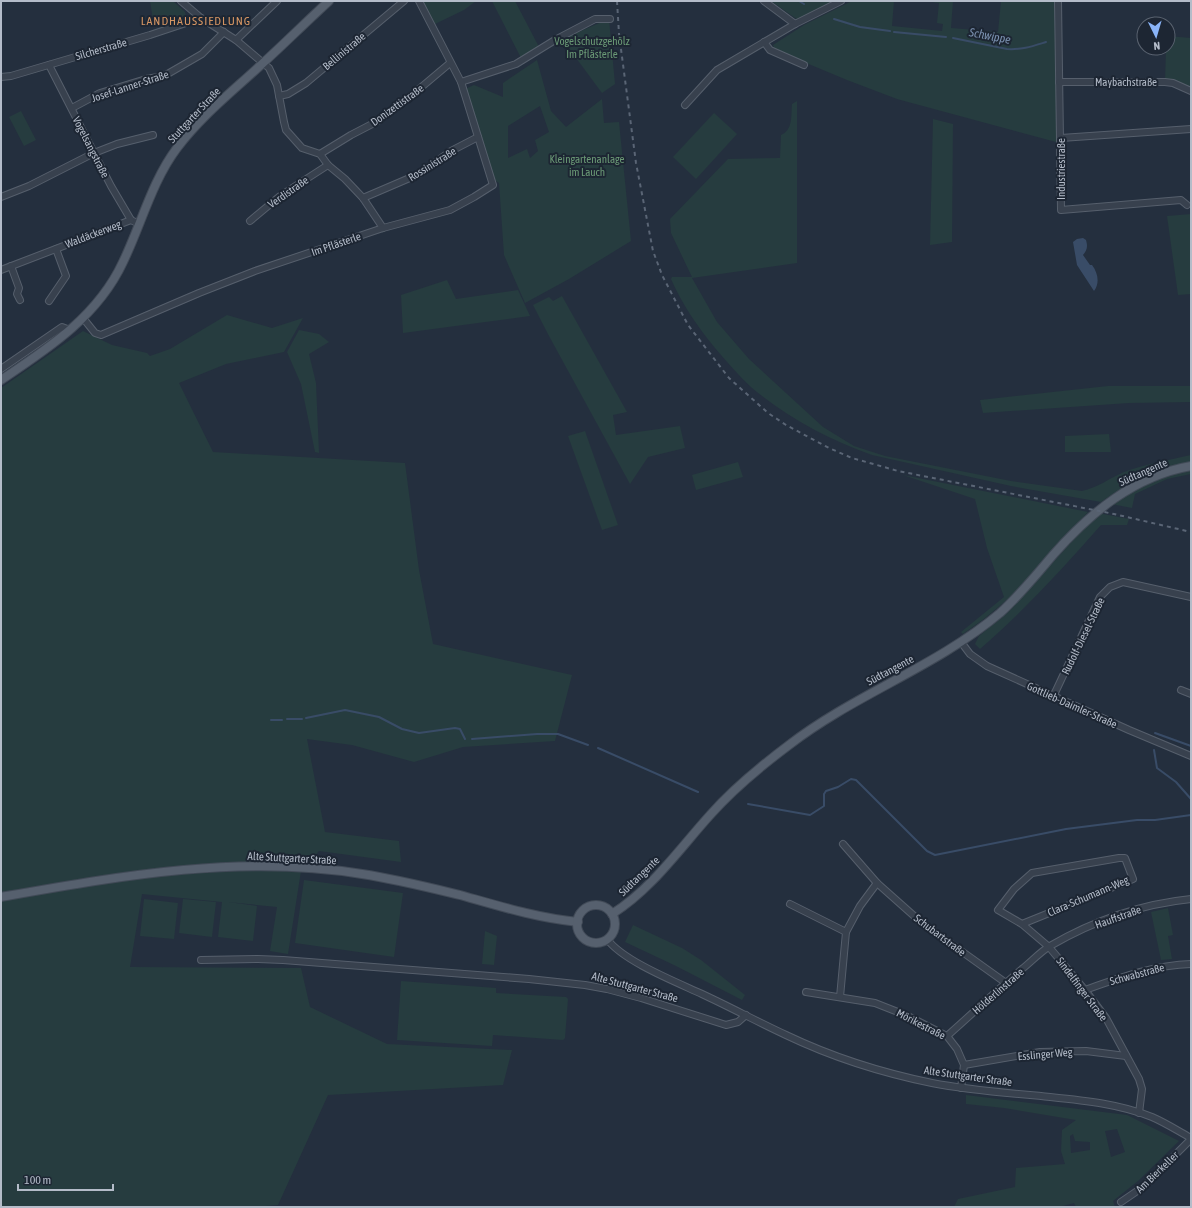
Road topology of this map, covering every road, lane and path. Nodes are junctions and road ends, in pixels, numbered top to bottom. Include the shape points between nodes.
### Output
1 (180, 1) edge
2 (277, 1) edge
3 (329, 1) edge
4 (404, 1) edge
5 (419, 1) edge
6 (764, 1) edge
7 (841, 1) edge
8 (1058, 1) edge
9 (201, 18) junction
10 (610, 19) dead end
11 (795, 24) junction
12 (224, 32) junction
13 (236, 40) junction
14 (764, 42) junction
15 (263, 63) junction
16 (450, 63) junction
17 (49, 65) junction
18 (804, 65) dead end
19 (11, 76) junction
20 (1, 77) edge
21 (1, 81) edge
22 (461, 82) junction
23 (1059, 82) junction
24 (1191, 91) edge
25 (280, 96) junction
26 (685, 105) dead end
27 (72, 108) junction
28 (1191, 130) edge
29 (153, 135) dead end
30 (478, 138) junction
31 (1061, 138) junction
32 (94, 153) junction
33 (320, 154) junction
34 (328, 165) junction
35 (1, 197) edge
36 (363, 198) junction
37 (1186, 205) dead end
38 (131, 220) junction
39 (250, 221) dead end
40 (139, 224) junction
41 (382, 228) junction
42 (56, 249) junction
43 (11, 266) junction
44 (1, 270) edge
45 (20, 300) dead end
46 (49, 302) dead end
47 (83, 318) junction
48 (70, 330) junction
49 (1, 369) edge
50 (1, 380) edge
51 (1191, 466) edge
52 (1191, 597) edge
53 (961, 642) junction
54 (1181, 690) dead end
55 (1191, 694) edge
56 (1054, 697) junction
57 (1191, 756) edge
58 (843, 844) dead end
59 (876, 883) junction
60 (1, 897) edge
61 (1191, 899) edge
62 (790, 904) dead end
63 (998, 910) joint
64 (612, 914) junction
65 (578, 922) junction
66 (1022, 924) junction
67 (846, 932) junction
68 (607, 939) junction
69 (1049, 947) junction
70 (201, 960) dead end
71 (1191, 964) edge
72 (1006, 983) junction
73 (1085, 990) junction
74 (806, 992) dead end
75 (840, 997) junction
76 (746, 1015) junction
77 (947, 1036) junction
78 (1126, 1056) junction
79 (964, 1065) junction
80 (961, 1088) junction
81 (1139, 1113) junction
82 (1191, 1138) edge
83 (1121, 1202) dead end

1 - 9 street
2 - 13 street
3 - 15 main road, Stuttgarter Straße
4 - 25 street, Bellinistraße via 306,83
5 - 16 street, Im Pflästerle
6 - 11 street
7 - 11 street
8 - 23 street, Industriestraße
9 - 12 street
9 - 17 street, Silcherstraße
10 - 22 street via 595,19 516,64
11 - 14 street
12 - 13 street
12 - 27 street, Josef-Lanner-Straße via 202,54 164,76 100,93
13 - 15 street
14 - 18 street via 770,50
14 - 26 street via 717,70
15 - 25 street via 272,72
15 - 40 main road, Stuttgarter Straße via 204,116 177,149 161,176
16 - 22 street, Im Pflästerle
16 - 33 street, Donizettistraße via 376,122
17 - 19 street, Silcherstraße
17 - 27 street, Vogelsangstraße
19 - 20 street, Silcherstraße
19 - 21 street
22 - 30 street, Im Pflästerle
23 - 24 street, Maybachstraße via 1165,82
23 - 31 street, Industriestraße
25 - 33 street via 286,130 302,148
27 - 32 street, Vogelsangstraße
28 - 31 street
29 - 32 street
30 - 36 street, Rossinistraße via 451,151 419,174
30 - 41 street, Im Pflästerle via 494,185 450,210
31 - 37 street, Industriestraße via 1061,210 1181,200
32 - 35 street via 29,186
32 - 38 street, Vogelsangstraße
33 - 34 street
34 - 36 street
34 - 39 street, Verdistraße via 280,196
36 - 41 street
38 - 40 street
38 - 42 street, Waldäckerweg
40 - 47 main road, Stuttgarter Straße via 112,282 101,299
41 - 47 street, Im Pflästerle via 255,271 101,335 95,333
42 - 43 street, Waldäckerweg
42 - 46 street, Waldäckerweg via 66,276
43 - 44 street, Waldäckerweg
43 - 45 street via 19,288 17,294
47 - 48 main road, Stuttgarter Straße
48 - 49 street via 62,327
48 - 50 main road, Stuttgarter Straße
51 - 53 main road, Südtangente via 1167,472 1135,486 1106,504 1078,529 1015,599
52 - 56 street, Rudolf-Diesel-Straße via 1123,582 1110,588 1100,597
53 - 56 street, Gottlieb-Daimler-Straße via 970,654 987,666
53 - 64 main road, Südtangente via 846,707 790,744 721,804 649,884
54 - 55 street
56 - 57 street, Gottlieb-Daimler-Straße
58 - 59 street, Schubartstraße
59 - 67 street
59 - 72 street, Schubartstraße via 922,923
60 - 65 main road, Alte Stuttgarter Straße via 176,870 234,866 295,867 390,879 536,916
61 - 69 street, Hauffstraße via 1166,902 1122,913
62 - 67 street
63 - 66 street, Sindelfinger Straße
63 - 66 street, Clara-Schumann-Weg via 1014,889 1032,873 1125,858 1133,879
64 - 65 main road via 603,907 592,906 582,912
64 - 68 main road via 614,930
65 - 68 main road via 580,934 584,939 596,943
66 - 69 street, Sindelfinger Straße
67 - 75 street
68 - 76 street, Alte Stuttgarter Straße via 630,958
69 - 72 street, Hölderlinstraße
69 - 73 street, Sindelfinger Straße
70 - 76 street, Alte Stuttgarter Straße via 283,960 529,979 606,989 726,1025 738,1022
71 - 73 street, Schwabstraße via 1174,964 1123,976
72 - 77 street, Hölderlinstraße
73 - 78 street, Sindelfinger Straße via 1106,1018
74 - 75 street, Mörikestraße
75 - 77 street, Mörikestraße via 875,1003
76 - 80 street, Alte Stuttgarter Straße via 787,1036 845,1059
77 - 79 street, Mörikestraße via 957,1049
78 - 79 street, Esslinger Weg via 1086,1051 1040,1052
78 - 81 street, Sindelfinger Straße via 1142,1089
79 - 80 street
80 - 81 street, Alte Stuttgarter Straße via 1095,1102
81 - 82 street, Alte Stuttgarter Straße
82 - 83 street, Am Bierkeller via 1143,1187

